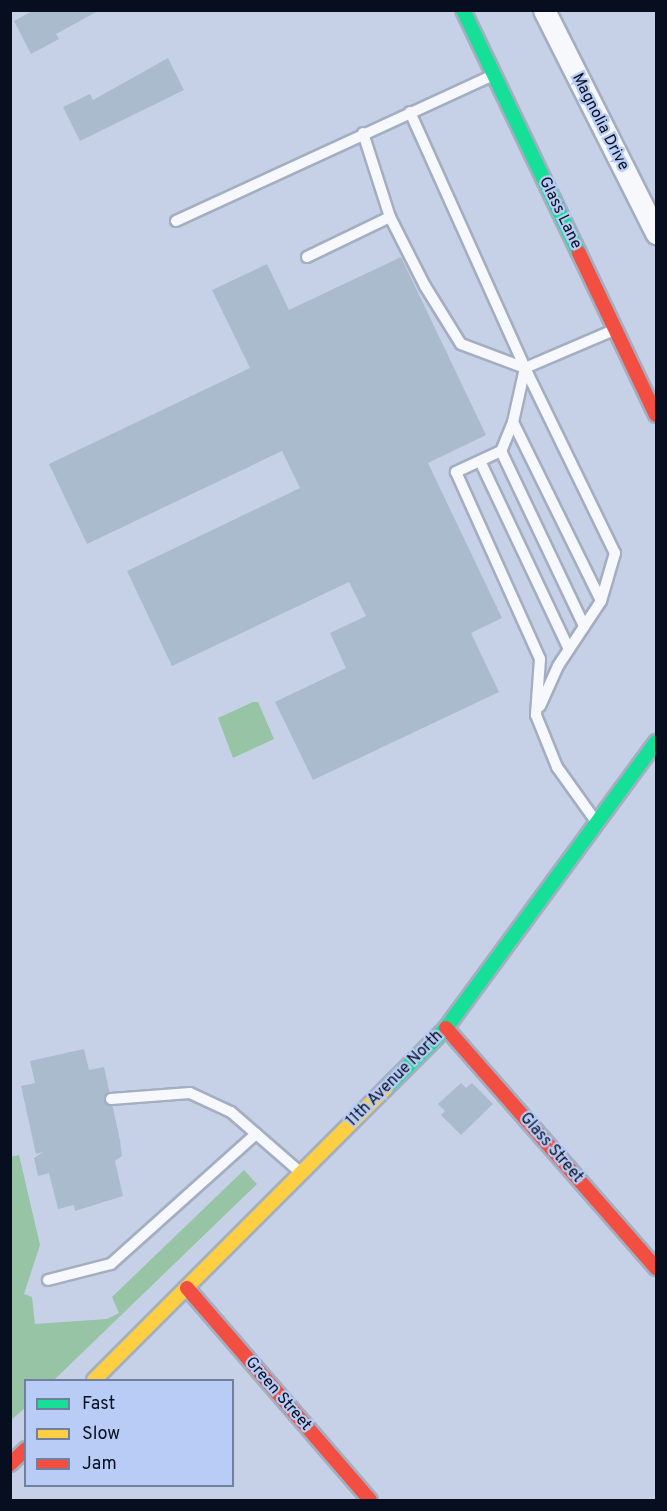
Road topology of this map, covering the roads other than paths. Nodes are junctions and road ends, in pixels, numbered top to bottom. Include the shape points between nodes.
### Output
1 (463, 10) edge
2 (544, 10) edge
3 (494, 74) junction
4 (410, 112) junction
5 (363, 133) junction
6 (390, 217) junction
7 (176, 221) dead end
8 (657, 233) edge
9 (307, 257) dead end
10 (616, 329) junction
11 (525, 368) junction
12 (657, 415) edge
13 (513, 422) junction
14 (501, 451) junction
15 (480, 461) junction
16 (601, 601) junction
17 (584, 626) junction
18 (569, 649) junction
19 (536, 715) junction
20 (657, 742) edge
21 (597, 823) junction
22 (446, 1028) junction
23 (111, 1099) dead end
24 (256, 1134) junction
25 (302, 1173) junction
26 (657, 1269) edge
27 (48, 1280) dead end
28 (187, 1288) junction
29 (95, 1379) edge
30 (24, 1451) edge
31 (10, 1464) edge
32 (370, 1500) edge

1 - 3 street, Glass Lane
2 - 8 street, Magnolia Drive
3 - 4 lane
3 - 10 street, Glass Lane
4 - 5 lane
4 - 11 lane
5 - 6 lane
5 - 7 lane
6 - 9 lane
6 - 11 lane via 425,286 461,344
10 - 11 lane
10 - 12 street, Glass Lane
11 - 13 lane
11 - 16 lane via 615,553
13 - 14 lane
13 - 16 lane
14 - 15 lane
14 - 17 lane
15 - 18 lane
15 - 19 lane via 456,472 540,659
16 - 17 lane
17 - 18 lane
18 - 19 lane
19 - 21 lane via 557,766
20 - 21 street, 11th Avenue North
21 - 22 street, 11th Avenue North
22 - 25 street, 11th Avenue North
22 - 26 street, Glass Street
23 - 24 lane via 190,1093 231,1112
24 - 25 lane
24 - 27 lane via 111,1263
25 - 28 street, 11th Avenue North
28 - 29 street, 11th Avenue North
28 - 32 street, Green Street
30 - 31 street

